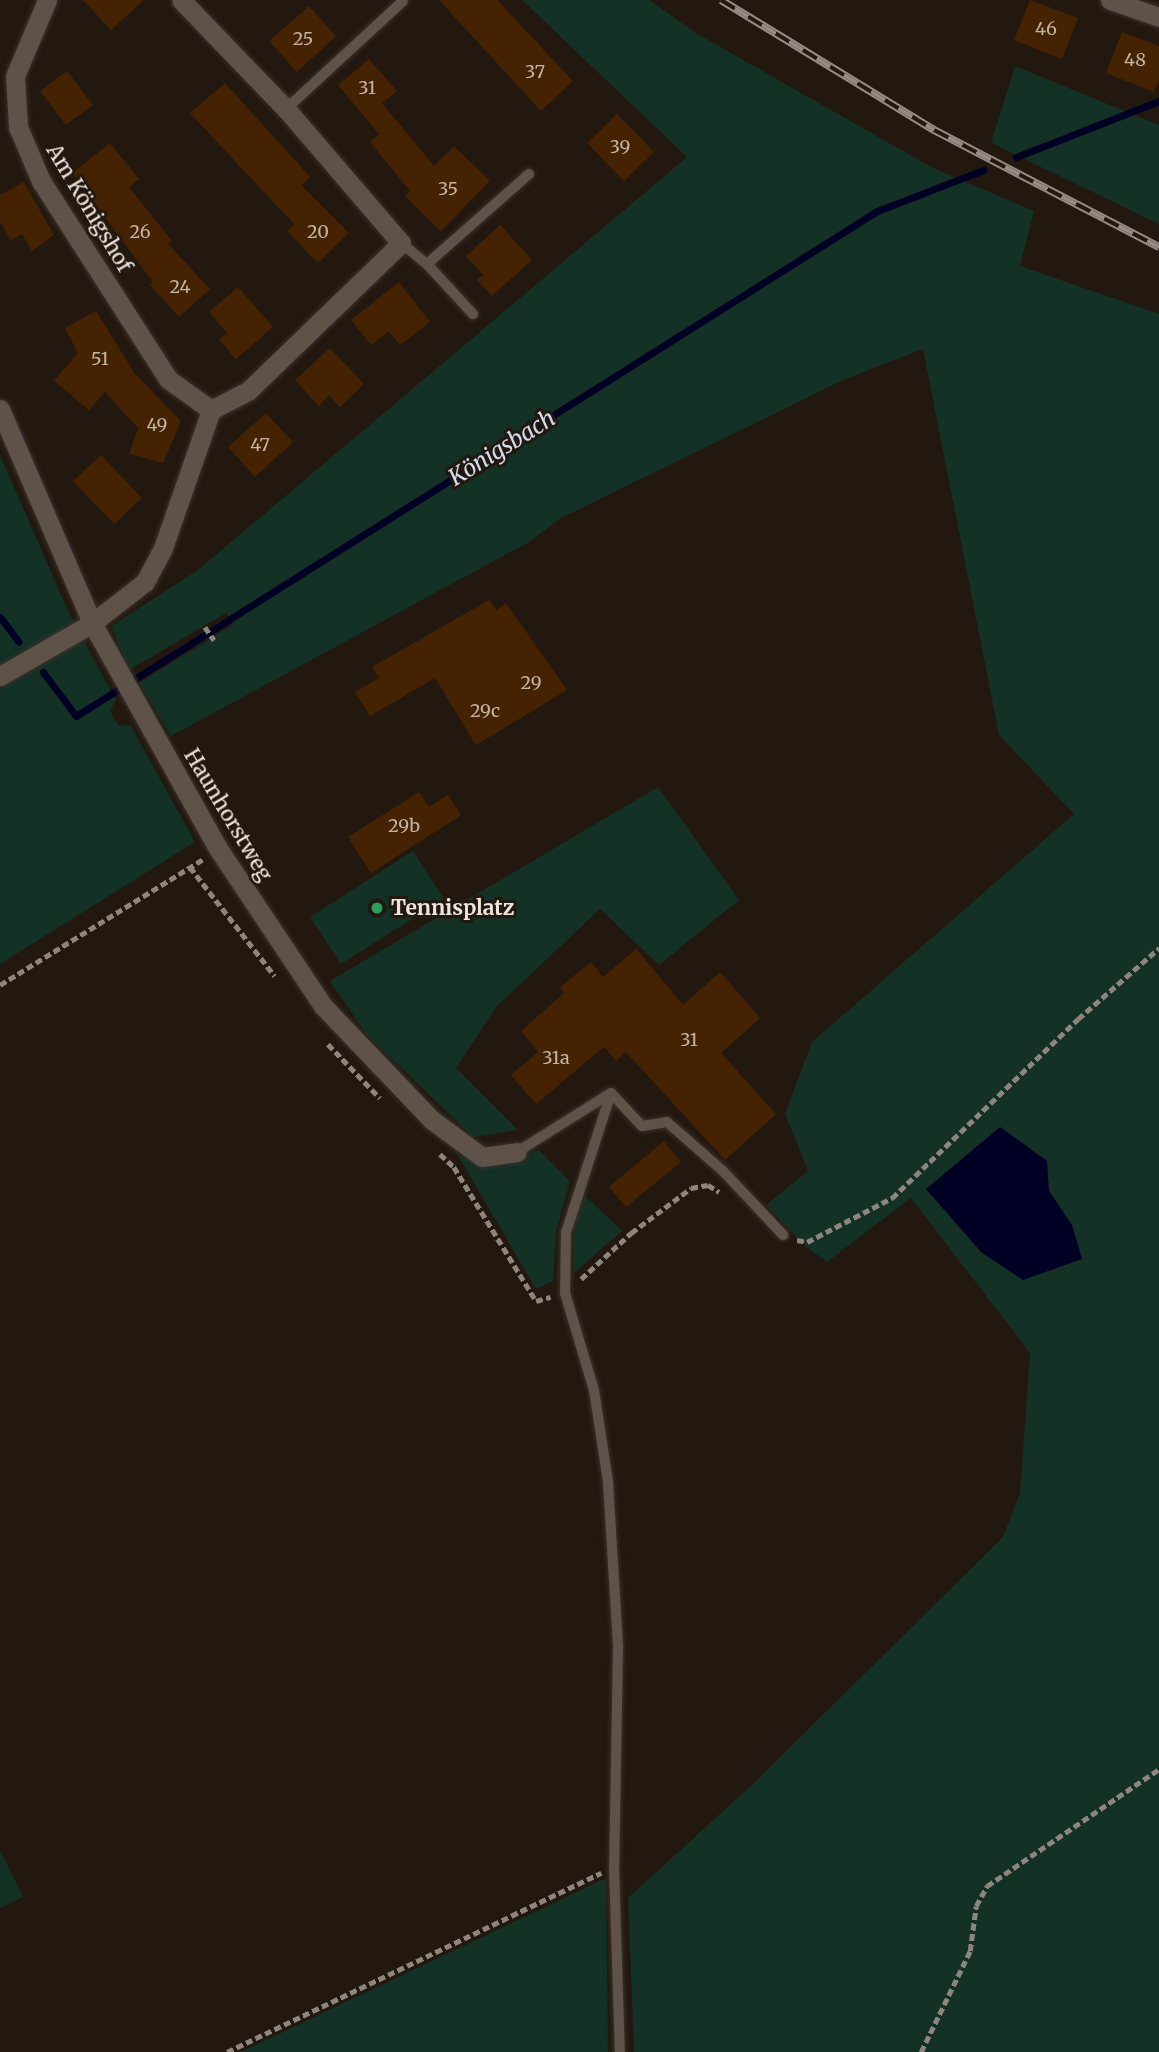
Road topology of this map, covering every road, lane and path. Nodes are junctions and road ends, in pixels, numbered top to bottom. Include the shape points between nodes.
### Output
1 (47, 0) edge
2 (181, 0) edge
3 (1110, 0) edge
4 (403, 1) edge
5 (1159, 17) edge
6 (286, 109) junction
7 (529, 174) dead end
8 (401, 243) junction
9 (427, 264) junction
10 (473, 314) dead end
11 (0, 409) edge
12 (211, 410) junction
13 (5, 434) edge
14 (92, 623) junction
15 (205, 627) dead end
16 (214, 640) dead end
17 (0, 677) edge
18 (219, 850) junction
19 (1159, 948) edge
20 (0, 985) edge
21 (611, 1093) junction
22 (517, 1152) joint
23 (726, 1199) dead end
24 (783, 1237) joint
25 (565, 1293) junction
26 (1159, 1769) edge
27 (614, 1866) junction
28 (227, 2052) edge
29 (620, 2052) edge
30 (921, 2052) edge

1 - 12 street, Am Königshof via 15,76 18,127 41,181 168,379
2 - 6 street
3 - 5 street
4 - 6 lane
6 - 8 street
7 - 9 lane
8 - 9 lane
8 - 12 street via 248,391
9 - 10 lane
11 - 13 street, Haunhorstweg
12 - 14 street via 163,548 145,582
13 - 14 street, Haunhorstweg
14 - 17 street
14 - 18 street, Haunhorstweg
15 - 16 path
18 - 20 path
18 - 22 street, Haunhorstweg via 323,1006 368,1058 432,1120 482,1157
19 - 24 path via 1078,1019 892,1198 807,1242
21 - 22 lane
21 - 24 lane via 642,1126 667,1122
21 - 25 lane via 566,1232
23 - 25 path via 708,1185 691,1188 631,1233
25 - 27 lane via 594,1390 608,1482 618,1647
26 - 30 path via 987,1886 976,1906 970,1951
27 - 28 path
27 - 29 lane

